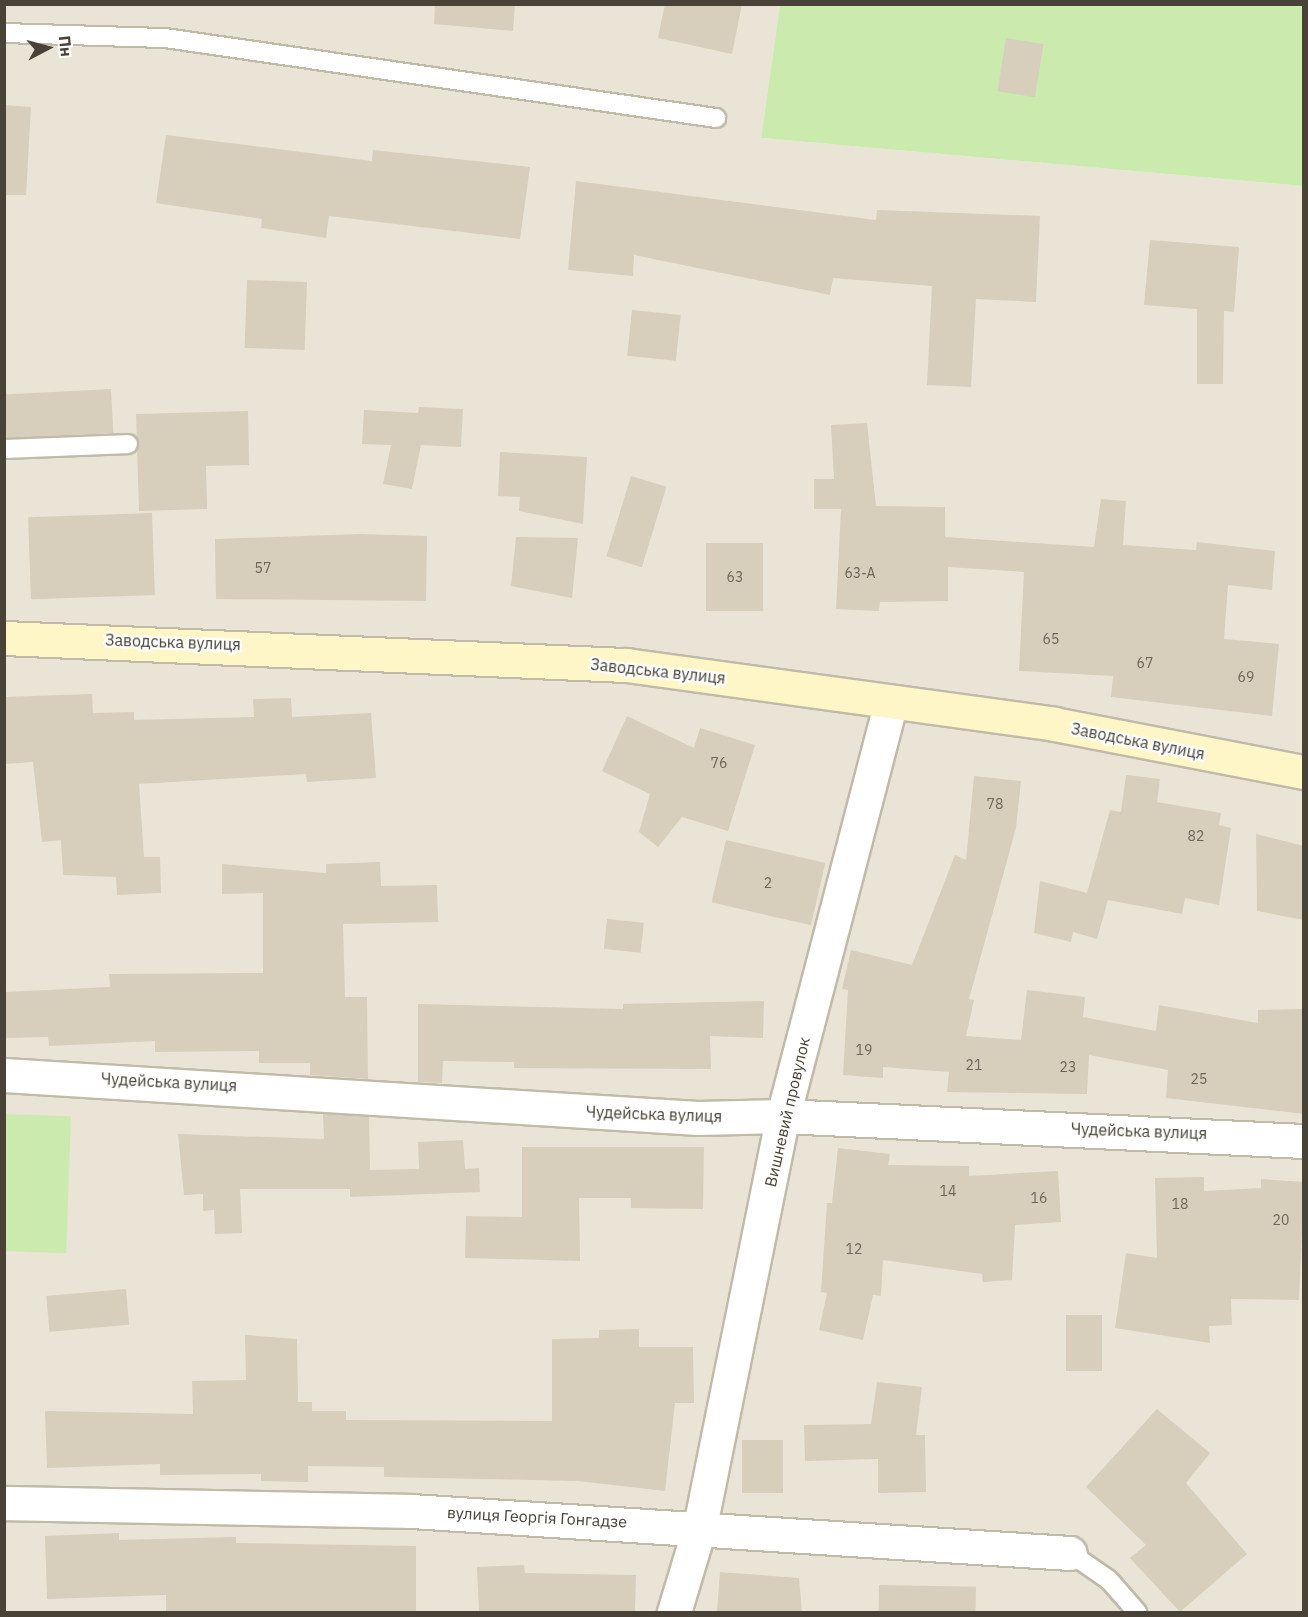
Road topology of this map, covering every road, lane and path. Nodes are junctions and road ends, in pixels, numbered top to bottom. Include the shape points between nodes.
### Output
1 (4, 33) edge
2 (716, 118) dead end
3 (128, 444) dead end
4 (4, 449) edge
5 (4, 638) edge
6 (891, 702) junction
7 (1304, 772) edge
8 (4, 1075) edge
9 (783, 1116) junction
10 (1304, 1141) edge
11 (4, 1503) edge
12 (700, 1526) junction
13 (1070, 1553) joint
14 (674, 1612) edge
15 (1137, 1612) edge

1 - 2 lane via 165,38
3 - 4 lane
5 - 6 main road, Заводська вулиця via 626,665
6 - 7 main road, Заводська вулиця via 1054,724
6 - 9 street, Вишневий провулок
8 - 9 street, Чудейська вулиця via 698,1118
9 - 10 street, Чудейська вулиця
9 - 12 street, Вишневий провулок
11 - 12 street, вулиця Георгія Гонгадзе via 411,1511
12 - 13 street, вулиця Георгія Гонгадзе
12 - 14 street, Вишневий провулок
13 - 15 lane via 1109,1580

